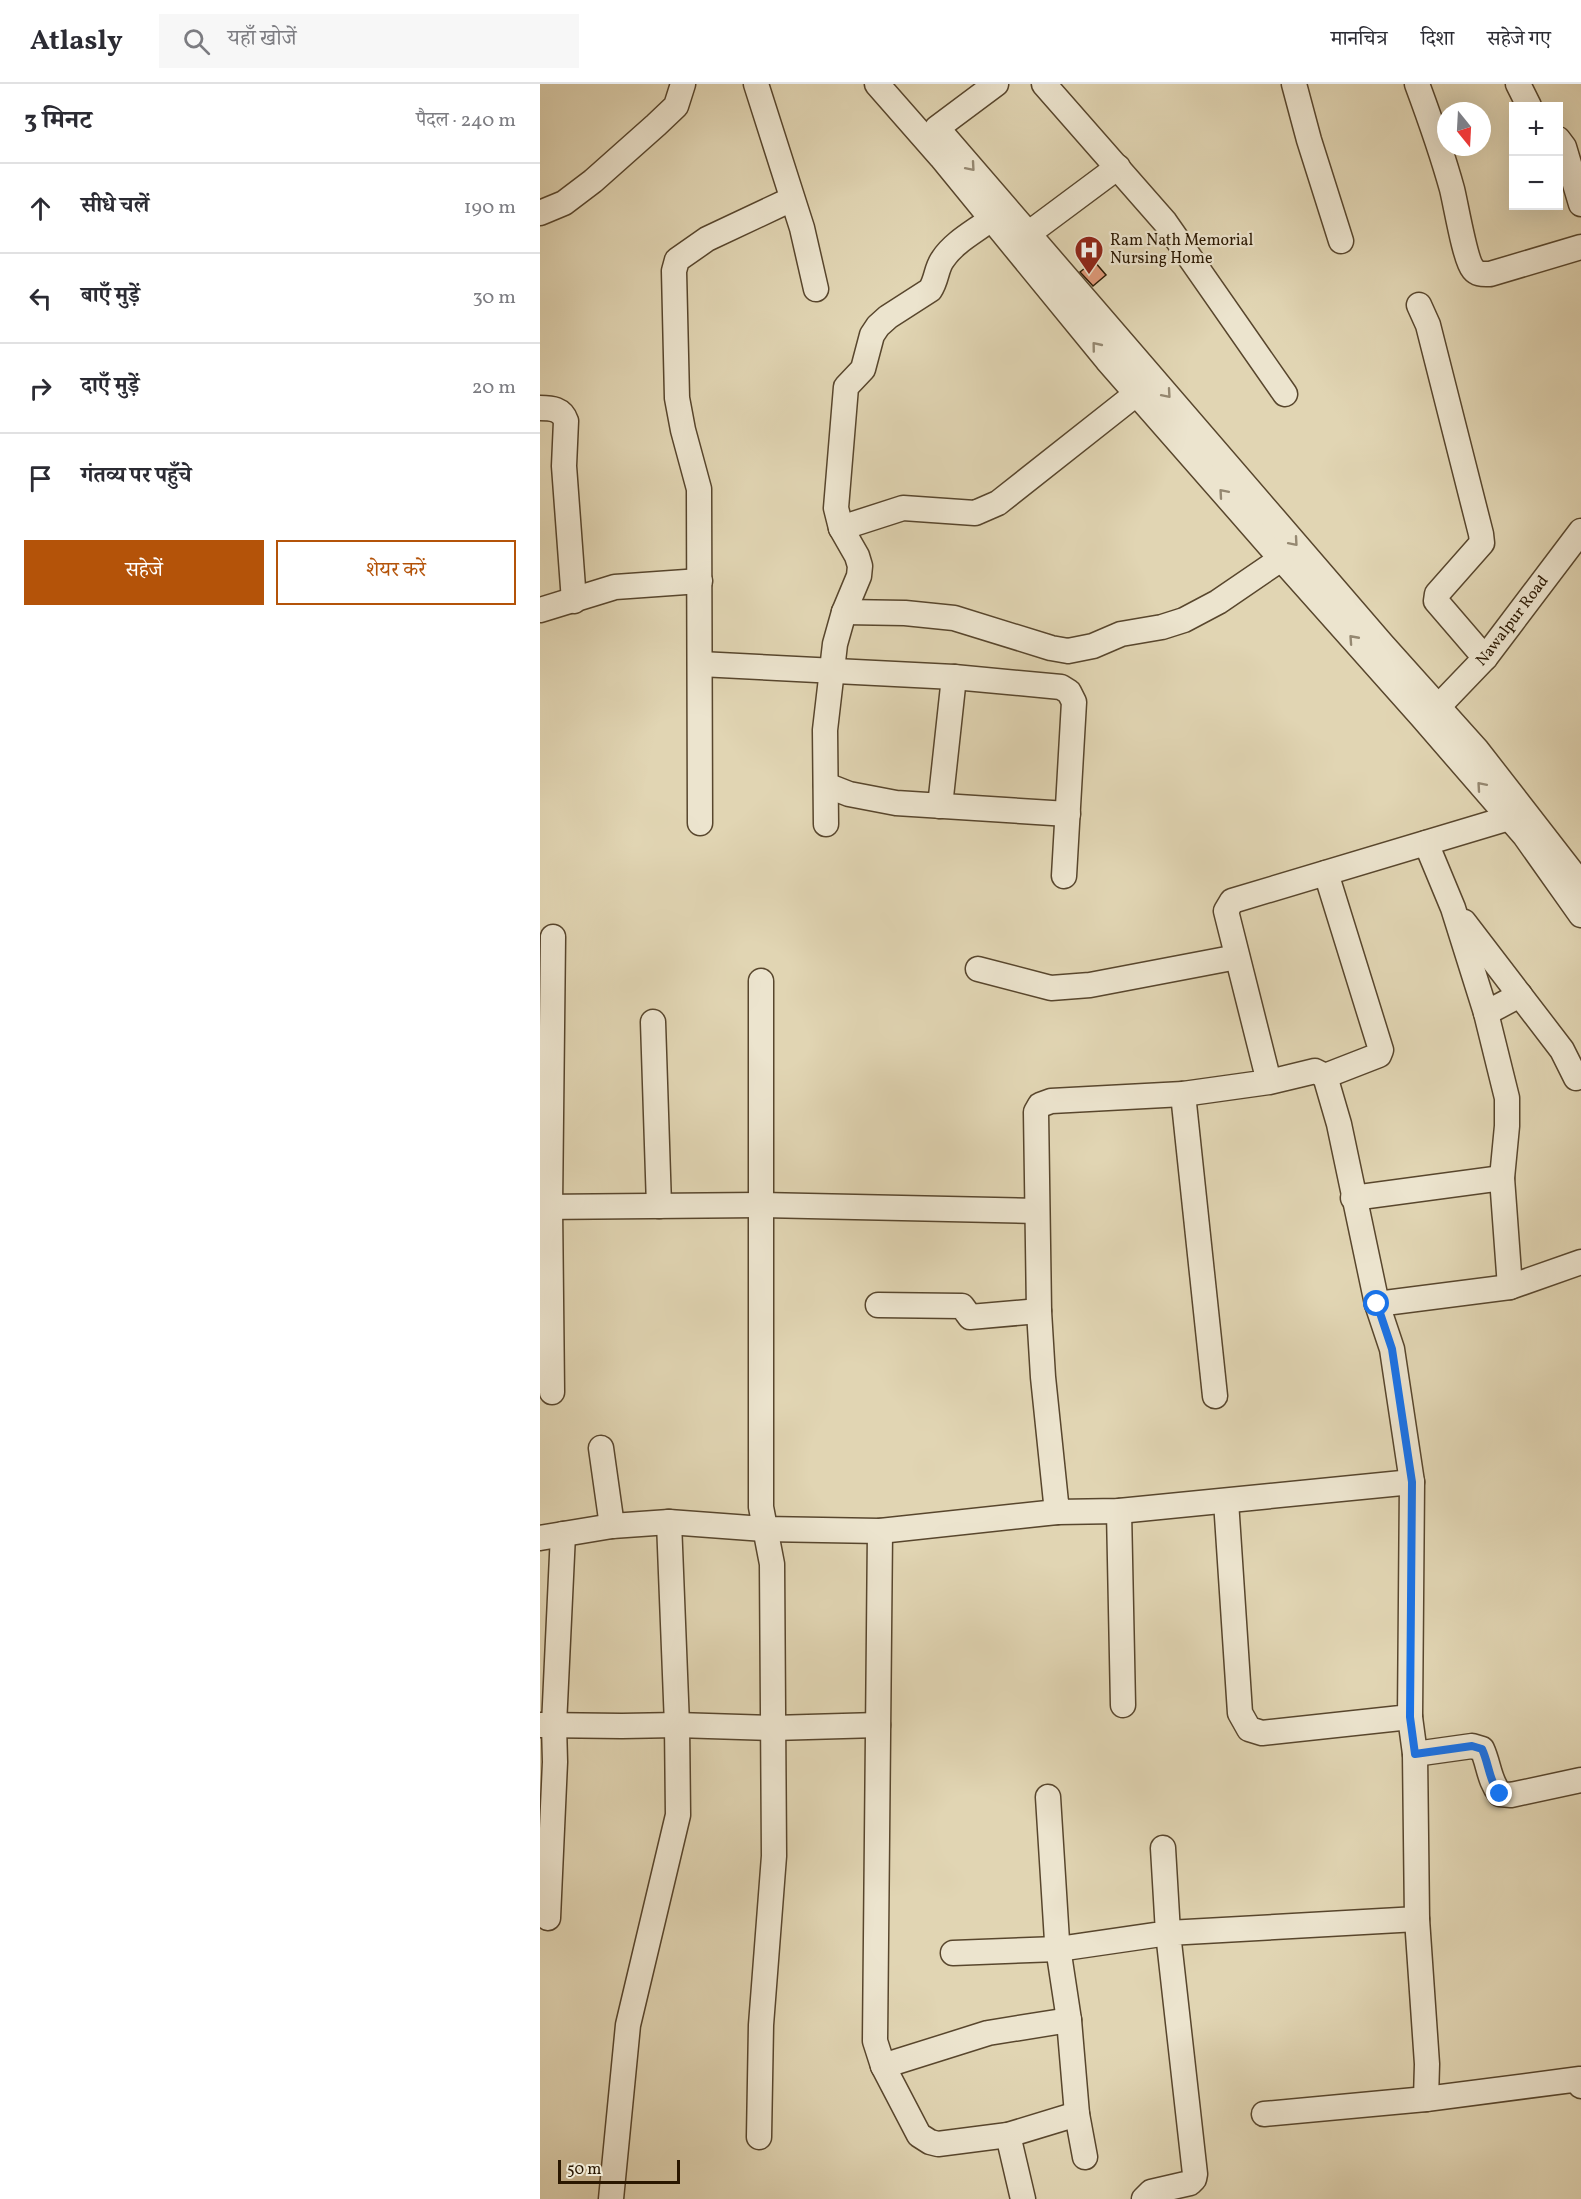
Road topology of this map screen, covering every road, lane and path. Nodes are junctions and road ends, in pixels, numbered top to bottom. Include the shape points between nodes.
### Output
1 (683, 84) edge
2 (756, 84) edge
3 (877, 84) edge
4 (899, 84) edge
5 (996, 84) edge
6 (1044, 84) edge
7 (1294, 84) edge
8 (1417, 84) edge
9 (1518, 84) edge
10 (1527, 102) edge
11 (937, 128) junction
12 (1563, 146) edge
13 (1118, 167) junction
14 (792, 199) junction
15 (1581, 204) edge
16 (540, 213) edge
17 (991, 219) junction
18 (1028, 234) junction
19 (1341, 241) dead end
20 (1581, 247) edge
21 (816, 289) dead end
22 (1419, 305) dead end
23 (1285, 393) dead end
24 (1136, 394) junction
25 (540, 408) edge
26 (841, 528) junction
27 (1581, 531) edge
28 (1281, 559) junction
29 (700, 581) junction
30 (574, 601) junction
31 (540, 610) edge
32 (844, 612) junction
33 (1485, 658) junction
34 (700, 664) junction
35 (832, 670) junction
36 (954, 677) junction
37 (1438, 707) junction
38 (826, 784) junction
39 (940, 806) junction
40 (1068, 814) junction
41 (1509, 818) junction
42 (700, 823) dead end
43 (826, 824) dead end
44 (1426, 843) junction
45 (1326, 873) junction
46 (1064, 876) dead end
47 (1581, 884) edge
48 (1454, 908) junction
49 (1581, 915) edge
50 (553, 937) dead end
51 (1237, 957) junction
52 (978, 969) dead end
53 (761, 981) dead end
54 (1520, 995) junction
55 (1486, 1013) junction
56 (653, 1022) dead end
57 (1325, 1076) junction
58 (1576, 1078) dead end
59 (1269, 1082) junction
60 (1183, 1094) junction
61 (1502, 1178) junction
62 (1353, 1198) junction
63 (760, 1205) junction
64 (659, 1206) junction
65 (545, 1207) edge
66 (1037, 1211) junction
67 (1581, 1262) edge
68 (1510, 1287) junction
69 (1377, 1304) junction
70 (878, 1305) dead end
71 (1039, 1311) junction
72 (552, 1392) dead end
73 (1215, 1396) dead end
74 (601, 1448) dead end
75 (1412, 1482) junction
76 (1227, 1501) junction
77 (1119, 1511) junction
78 (1057, 1512) junction
79 (669, 1522) junction
80 (612, 1526) junction
81 (764, 1529) junction
82 (880, 1531) junction
83 (551, 1536) edge
84 (1123, 1705) dead end
85 (1410, 1717) junction
86 (547, 1725) edge
87 (677, 1725) junction
88 (878, 1725) junction
89 (773, 1728) junction
90 (1415, 1754) junction
91 (1581, 1780) edge
92 (1048, 1797) dead end
93 (1163, 1848) dead end
94 (548, 1918) dead end
95 (1417, 1919) junction
96 (1168, 1933) junction
97 (1059, 1949) junction
98 (953, 1953) dead end
99 (1069, 2020) junction
100 (883, 2066) junction
101 (1581, 2086) edge
102 (1426, 2099) junction
103 (1077, 2114) junction
104 (1264, 2114) dead end
105 (1008, 2135) junction
106 (759, 2137) dead end
107 (1085, 2157) dead end
108 (611, 2199) edge
109 (1023, 2199) edge
110 (1144, 2199) edge

1 - 16 street via 676,106 656,125 593,181 564,203
2 - 14 street
3 - 17 street
4 - 11 street
5 - 11 street
6 - 13 street
7 - 19 street
8 - 20 street via 1437,138 1472,268 1479,274 1490,274
9 - 10 street
11 -> 18 street
12 - 15 street
13 - 18 street
13 - 23 street via 1165,222
14 - 21 street
14 - 29 street via 707,239 677,260 674,271 677,398 699,489
24 -> 17 street
17 - 26 street via 942,259 930,290 878,326 863,369 846,387 836,508
18 -> 37 street
22 - 33 street via 1428,324 1482,543 1437,594 1436,601
24 - 26 street via 1005,498 984,510 975,513 903,508
28 -> 24 street
25 - 30 street via 558,410 566,421 565,477
26 - 32 street via 860,566
27 - 33 street, Nawalpur Road
28 - 32 street via 1184,620 1068,651 946,617
41 -> 28 street
29 - 30 street via 615,587
29 - 34 street
30 - 31 street
32 - 35 street
33 - 37 street, Nawalpur Road
34 - 35 street
34 - 42 street
35 - 36 street
35 - 38 street via 825,730
36 - 39 street
36 - 40 street via 1046,685 1069,692 1074,702
37 - 47 street via 1477,750
38 - 39 street via 868,799
38 - 43 street
39 - 40 street
40 - 46 street
41 - 44 street
41 - 49 street
44 - 45 street
44 - 48 street
45 - 51 street via 1232,902 1226,911
45 - 57 street via 1381,1050 1379,1055
48 - 54 street
48 - 55 street
50 - 65 street
51 - 52 street via 1090,985 1051,988
51 - 59 street
53 - 63 street
54 - 55 street
54 - 58 street via 1562,1050
55 - 61 street via 1507,1098
56 - 64 street
57 - 59 street via 1315,1071
57 - 62 street
59 - 60 street
60 - 66 street via 1051,1101 1040,1105 1036,1112
60 - 73 street
61 - 62 street
61 - 68 street
62 - 69 street
63 - 64 street
63 - 66 street
63 - 81 street
64 - 65 street
65 - 72 street
66 - 71 street
67 - 68 street
68 - 69 street
69 - 75 street via 1392,1349
70 - 71 street via 962,1306 970,1317
71 - 78 street
74 - 80 street
75 - 76 street
75 - 85 street
76 - 77 street
76 - 85 street via 1240,1713 1249,1729 1263,1734
77 - 78 street
77 - 84 street
78 - 82 street
79 - 80 street
79 - 81 street
79 - 87 street
80 - 83 street
81 - 82 street
81 - 89 street via 772,1564
82 - 88 street
83 - 86 street
85 - 90 street
86 - 87 street
86 - 94 street via 555,1762
87 - 89 street
87 - 108 street via 678,1815 628,2025
88 - 89 street
88 - 100 street via 875,2041
89 - 106 street via 774,1856 760,2025
90 - 91 street via 1472,1746 1482,1749 1493,1786 1500,1794
90 - 95 street
92 - 97 street
93 - 96 street
95 - 96 street
95 - 102 street
96 - 97 street
96 - 110 street via 1195,2174 1190,2182 1151,2192
97 - 98 street
97 - 99 street
99 - 100 street via 988,2033
99 - 103 street
100 - 105 street via 919,2135 930,2142
101 - 102 street via 1580,2079
102 - 104 street
103 - 105 street
103 - 107 street
105 - 109 street

